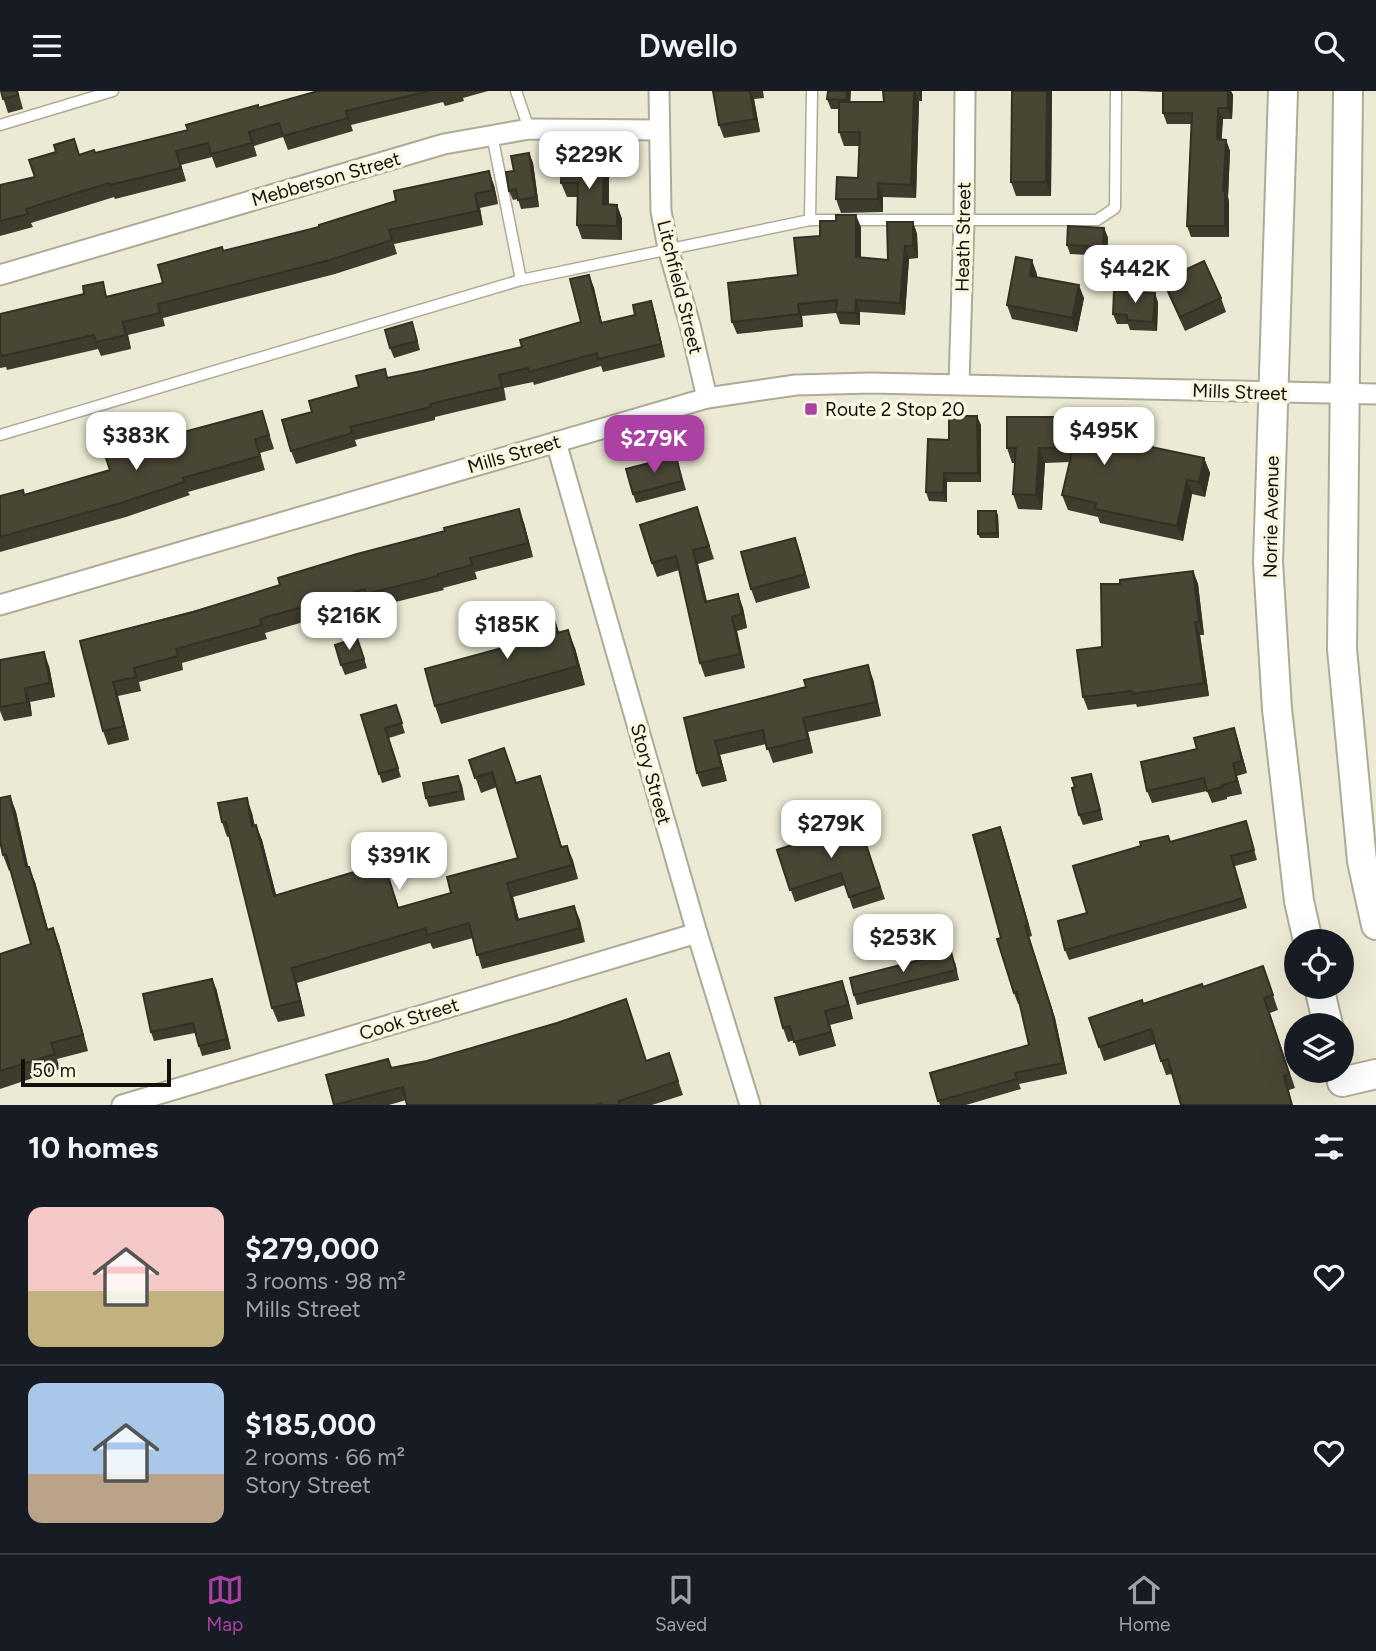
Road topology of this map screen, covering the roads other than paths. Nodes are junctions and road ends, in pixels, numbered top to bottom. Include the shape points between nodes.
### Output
1 (113, 91) edge
2 (516, 91) edge
3 (659, 91) edge
4 (812, 91) edge
5 (965, 91) edge
6 (1116, 91) edge
7 (1283, 91) edge
8 (1348, 91) edge
9 (0, 125) edge
10 (529, 129) junction
11 (659, 130) junction
12 (492, 135) junction
13 (810, 220) junction
14 (964, 220) junction
15 (668, 248) junction
16 (0, 275) edge
17 (521, 280) junction
18 (959, 384) junction
19 (1273, 394) junction
20 (1345, 394) junction
21 (1376, 394) edge
22 (707, 398) junction
23 (0, 435) edge
24 (556, 442) junction
25 (0, 605) edge
26 (1376, 925) edge
27 (1305, 929) edge
28 (697, 933) junction
29 (1376, 1074) edge
30 (1343, 1086) edge
31 (122, 1105) edge
32 (750, 1105) edge

1 - 9 lane
2 - 10 lane
3 - 11 street, Litchfield Street
4 - 13 lane
5 - 14 street, Heath Street
6 - 14 lane via 1115,208 1097,220
7 - 19 main road, Norrie Avenue
8 - 20 main road
10 - 11 street, Mebberson Street
10 - 12 street, Mebberson Street
11 - 15 street, Litchfield Street via 661,211
12 - 16 street, Mebberson Street via 444,144
12 - 17 lane
13 - 14 lane
13 - 15 lane
14 - 18 street, Heath Street
15 - 17 lane
15 - 22 street, Litchfield Street
17 - 23 lane
18 - 19 street, Mills Street
18 - 22 street, Mills Street via 796,385
19 - 20 street, Mills Street
19 - 27 main road, Norrie Avenue via 1268,562 1275,682
20 - 21 street, Mills Street
20 - 26 main road via 1342,649 1362,861
22 - 24 street, Mills Street
24 - 25 street, Mills Street
24 - 28 street, Story Street
28 - 31 street, Cook Street
28 - 32 street, Story Street
29 - 30 main road

